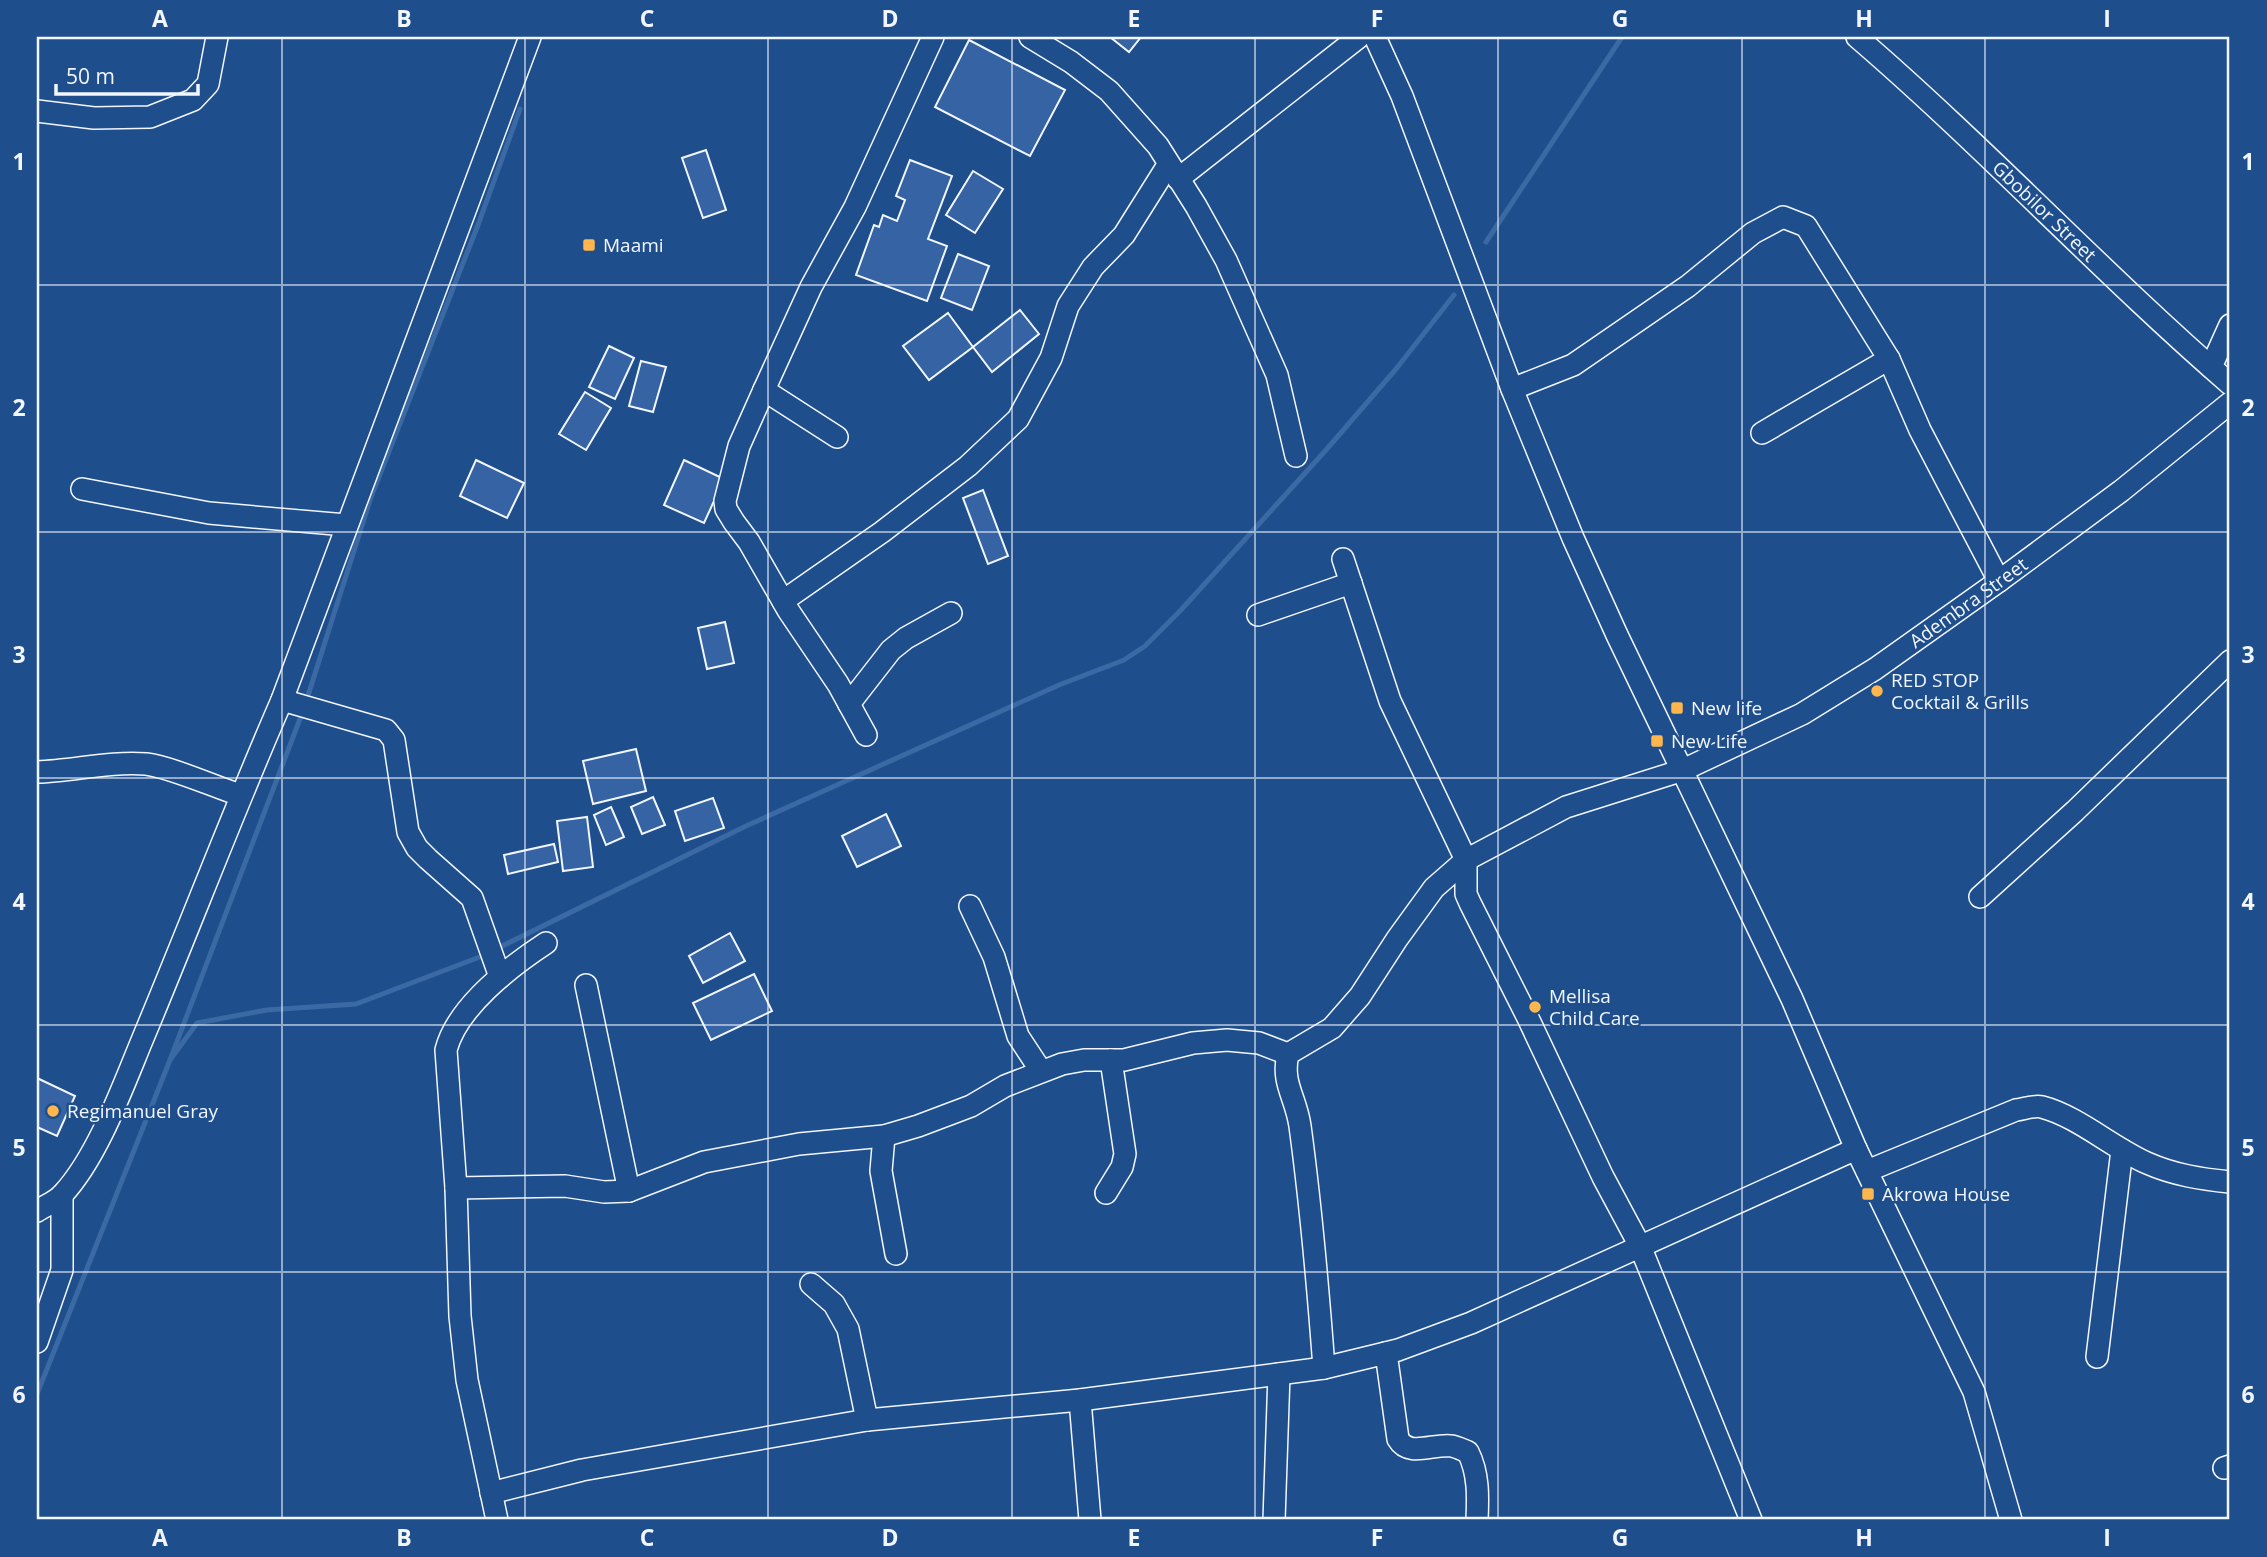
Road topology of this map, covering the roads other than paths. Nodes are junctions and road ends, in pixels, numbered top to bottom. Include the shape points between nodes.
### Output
1 (217, 37) edge
2 (530, 37) edge
3 (933, 37) edge
4 (1030, 37) edge
5 (1359, 37) edge
6 (1375, 37) edge
7 (1857, 37) edge
8 (37, 111) edge
9 (1173, 172) junction
10 (2230, 325) edge
11 (1889, 359) junction
12 (2211, 367) junction
13 (2230, 384) edge
14 (1513, 388) junction
15 (764, 390) junction
16 (2230, 403) edge
17 (1762, 433) dead end
18 (837, 437) dead end
19 (1296, 456) dead end
20 (82, 489) dead end
21 (346, 525) junction
22 (1343, 559) dead end
23 (1999, 581) junction
24 (1351, 583) junction
25 (783, 601) junction
26 (951, 613) dead end
27 (1258, 615) dead end
28 (2230, 661) edge
29 (296, 703) junction
30 (849, 704) junction
31 (866, 735) dead end
32 (1683, 771) junction
33 (37, 772) edge
34 (240, 795) junction
35 (1466, 860) junction
36 (1980, 897) dead end
37 (970, 906) dead end
38 (546, 943) dead end
39 (494, 962) junction
40 (586, 985) dead end
41 (1288, 1054) junction
42 (1111, 1060) junction
43 (1041, 1071) junction
44 (884, 1136) junction
45 (1857, 1149) junction
46 (2122, 1150) junction
47 (1867, 1171) junction
48 (2230, 1182) edge
49 (456, 1188) junction
50 (629, 1191) junction
51 (1105, 1193) dead end
52 (62, 1195) junction
53 (37, 1211) edge
54 (1640, 1246) junction
55 (896, 1254) dead end
56 (811, 1284) dead end
57 (37, 1342) edge
58 (1386, 1353) junction
59 (2097, 1357) dead end
60 (1324, 1368) junction
61 (1279, 1374) junction
62 (1080, 1400) junction
63 (867, 1420) junction
64 (491, 1493) junction
65 (497, 1520) edge
66 (1090, 1520) edge
67 (1274, 1520) edge
68 (1477, 1520) edge
69 (1751, 1520) edge
70 (2011, 1520) edge

1 - 8 street via 208,84 193,100 150,117 94,118
2 - 21 street
3 - 15 street
4 - 9 street via 1109,90 1158,146
5 - 9 street
6 - 14 street via 1402,96
7 - 12 street, Gbobilor Street via 1918,89
9 - 19 street via 1226,260 1277,375
9 - 25 street via 1093,267 1068,306 1051,358 1018,419 968,466
10 - 12 street
11 - 14 street via 1806,226 1783,217 1753,233 1688,286 1573,365
11 - 17 street
11 - 23 street via 1920,430
12 - 13 street, Gbobilor Street
14 - 32 street via 1578,550
15 - 18 street
15 - 25 street via 739,446 725,501
16 - 23 street, Adembra Street
20 - 21 street via 209,513
21 - 29 street
22 - 24 street
23 - 32 street, Adembra Street via 1875,669 1802,714
24 - 27 street
24 - 35 street via 1390,701
25 - 30 street
26 - 30 street via 891,650
28 - 36 street
29 - 34 street
29 - 39 street via 377,726 394,740 408,832 422,853 472,898
30 - 31 street
32 - 35 street, Adembra Street via 1566,807
32 - 45 street via 1792,999
33 - 34 street via 147,764
34 - 52 street via 121,1089 89,1156
35 - 41 street, Adembra Street via 1434,888 1360,996 1332,1028
35 - 54 street via 1469,903
37 - 43 street via 994,957 1018,1036
38 - 39 street via 510,967
39 - 49 street via 450,1034 446,1050
40 - 50 street
41 - 42 street via 1259,1043 1227,1040 1193,1042 1140,1058
41 - 60 street via 1284,1069 1298,1107
42 - 43 street via 1084,1060
42 - 51 street via 1125,1154
43 - 44 street via 971,1106
44 - 50 street via 754,1151 704,1162
44 - 55 street via 881,1171
45 - 47 street
45 - 54 street
46 - 47 street via 2040,1106 2016,1110
46 - 48 street via 2169,1172
46 - 59 street
47 - 70 street via 1974,1392
49 - 50 street via 565,1186
49 - 64 street via 467,1380
52 - 53 street
52 - 57 street via 62,1270
54 - 58 street via 1471,1323
54 - 69 street
56 - 63 street via 834,1304 848,1329
58 - 60 street
58 - 68 street via 1398,1439 1410,1448 1452,1446 1468,1452 1475,1466
60 - 61 street
61 - 62 street
61 - 67 street
62 - 63 street
62 - 66 street
63 - 64 street via 582,1470
64 - 65 street

